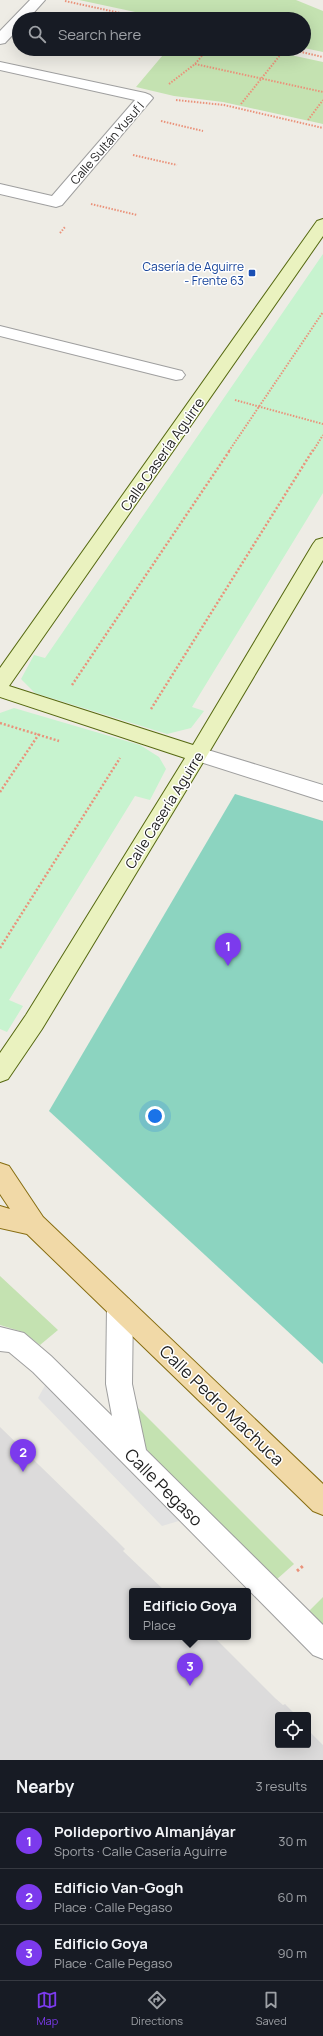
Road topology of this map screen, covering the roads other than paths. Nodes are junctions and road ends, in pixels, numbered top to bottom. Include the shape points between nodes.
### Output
1 (38, 0) edge
2 (27, 12) edge
3 (12, 28) edge
4 (0, 40) edge
5 (0, 66) edge
6 (0, 189) edge
7 (323, 224) edge
8 (0, 331) edge
9 (176, 375) dead end
10 (323, 544) edge
11 (0, 684) edge
12 (0, 690) edge
13 (198, 754) junction
14 (323, 793) edge
15 (0, 1072) edge
16 (0, 1173) edge
17 (0, 1217) edge
18 (34, 1225) junction
19 (120, 1308) junction
20 (0, 1338) edge
21 (134, 1456) junction
22 (323, 1502) edge
23 (323, 1645) edge

1 - 2 street
3 - 4 street
5 - 6 street, Calle Sultán Yusuf I via 145,98 56,202
7 - 11 main road, Calle Casería Aguirre
8 - 9 street
10 - 13 main road, Calle Casería Aguirre
12 - 13 main road
13 - 14 street
13 - 15 main road, Calle Casería Aguirre via 34,1022
16 - 18 main road, Calle Pedro Machuca
17 - 18 main road
18 - 19 main road, Calle Pedro Machuca
19 - 21 street via 119,1384
19 - 22 main road, Calle Pedro Machuca
20 - 21 street, Calle Pegaso via 15,1341 42,1364
21 - 23 street, Calle Pegaso

